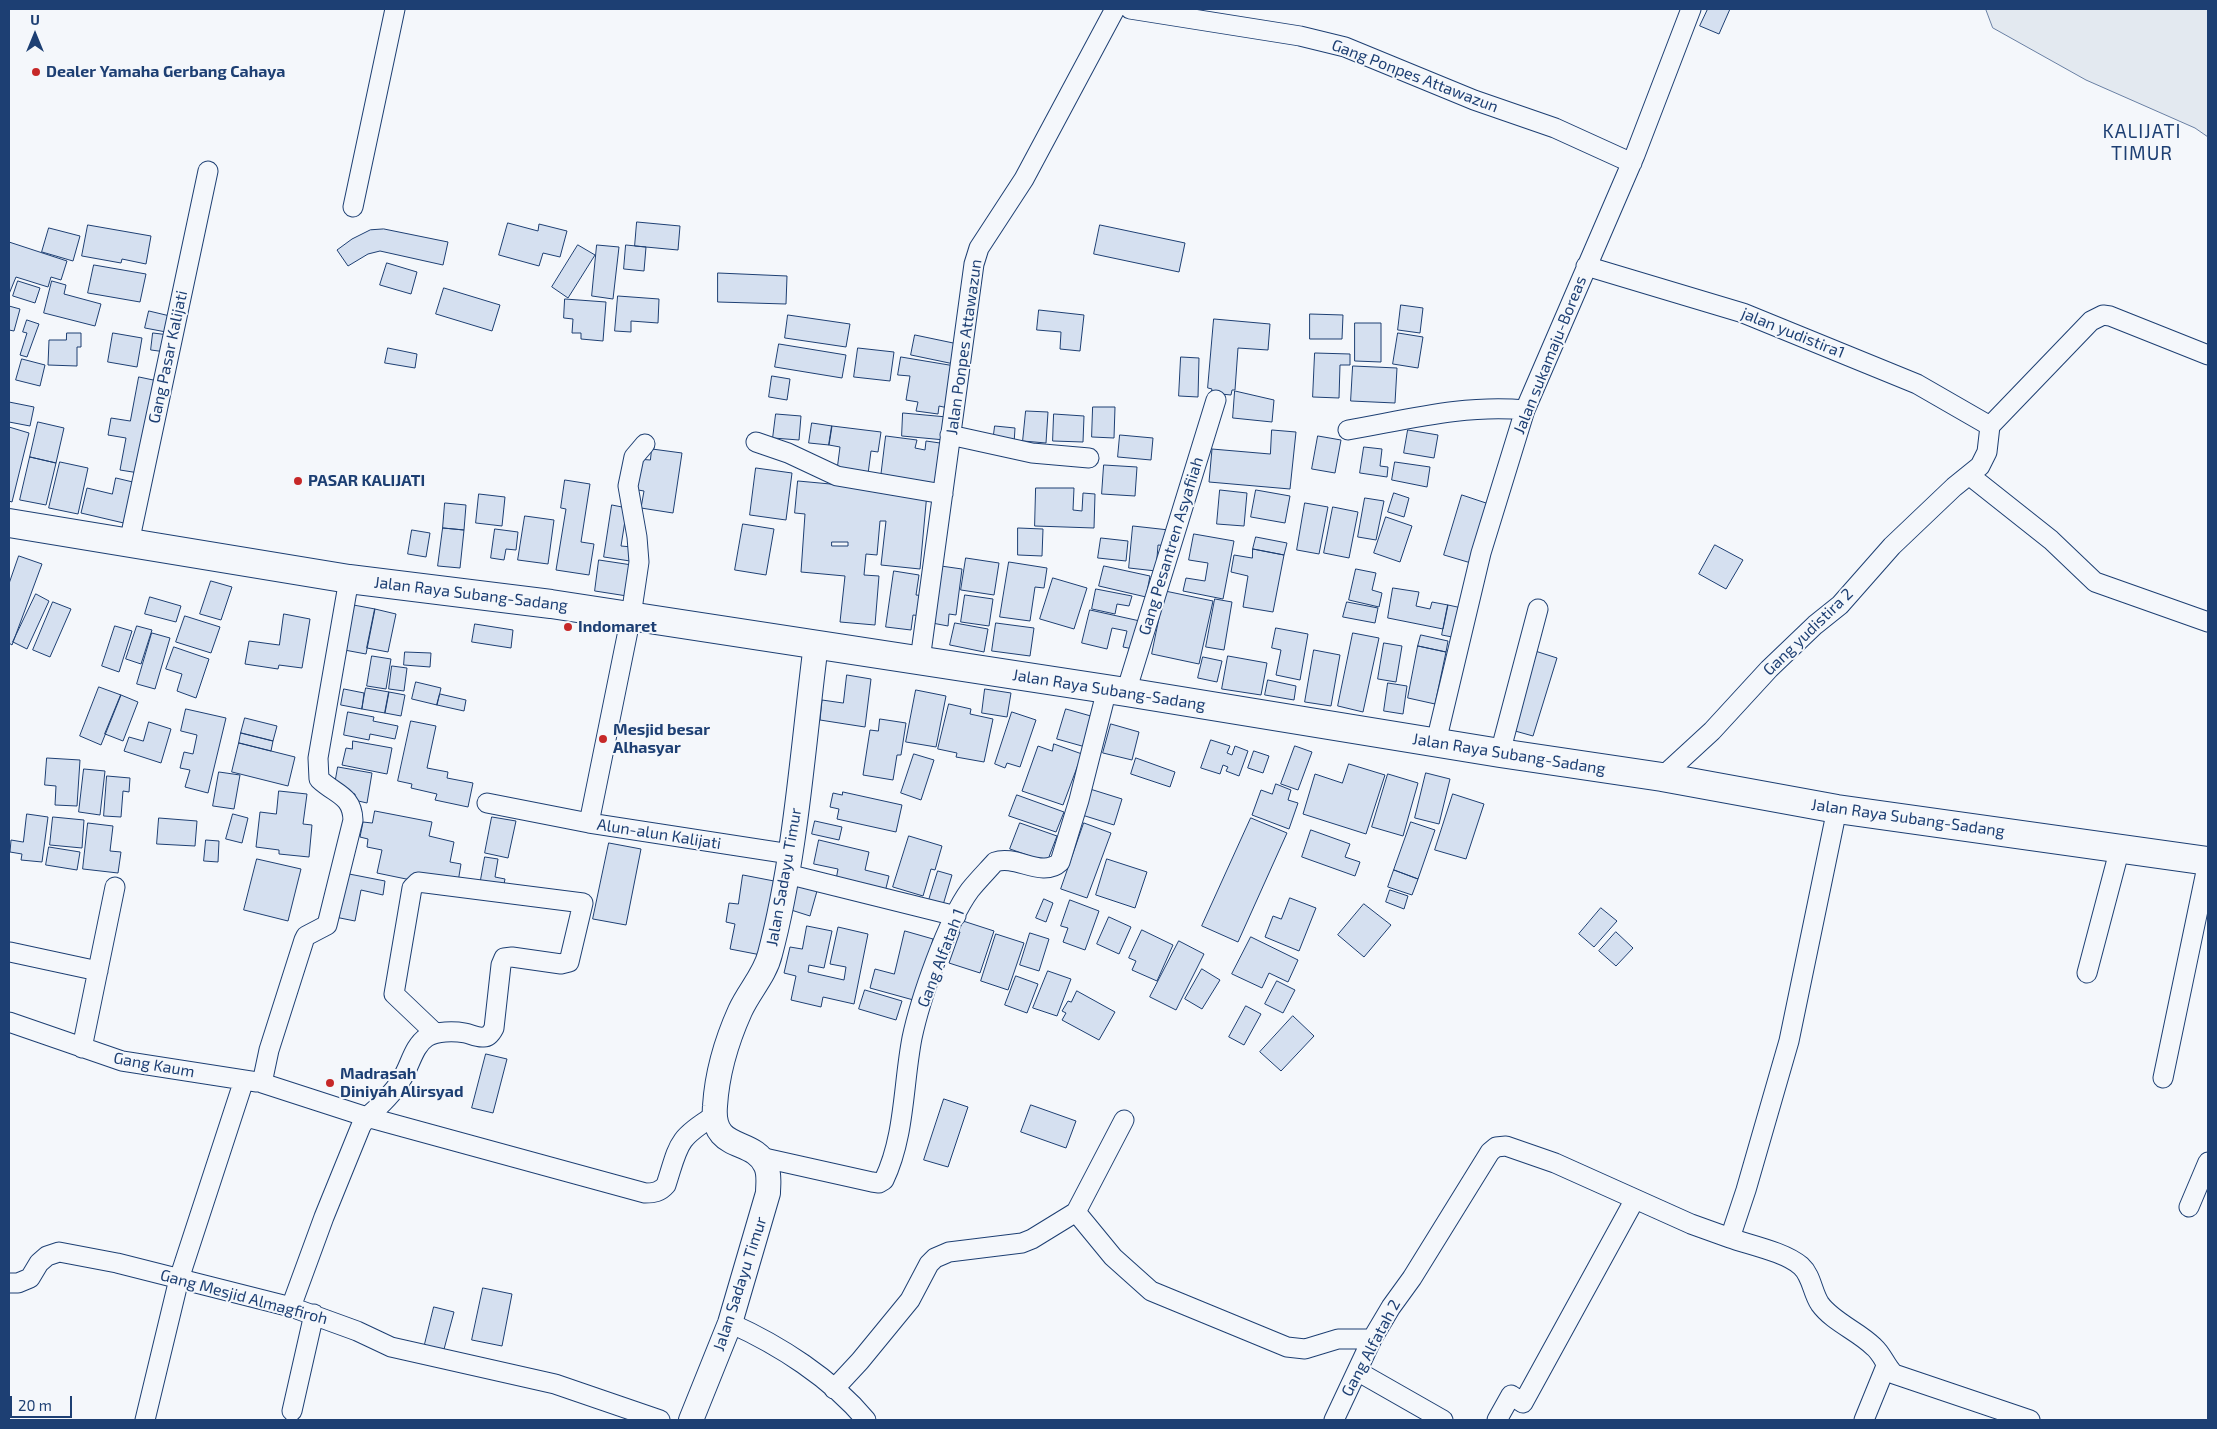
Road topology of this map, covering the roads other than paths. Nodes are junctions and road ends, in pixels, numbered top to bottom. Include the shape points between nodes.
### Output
1 (396, 9) edge
2 (1115, 9) edge
3 (1130, 9) edge
4 (1691, 9) edge
5 (1632, 163) junction
6 (208, 170) dead end
7 (353, 207) dead end
8 (1586, 266) junction
9 (2208, 355) edge
10 (1216, 400) dead end
11 (1524, 410) junction
12 (1990, 426) junction
13 (1348, 430) dead end
14 (950, 435) junction
15 (756, 442) dead end
16 (645, 444) dead end
17 (1089, 458) dead end
18 (1969, 475) junction
19 (944, 494) junction
20 (9, 523) edge
21 (128, 543) junction
22 (349, 579) junction
23 (1538, 609) dead end
24 (631, 616) junction
25 (2208, 622) edge
26 (816, 644) junction
27 (920, 660) junction
28 (1117, 691) junction
29 (1436, 742) junction
30 (1500, 753) junction
31 (1662, 777) junction
32 (487, 803) dead end
33 (1836, 809) junction
34 (588, 823) junction
35 (2120, 848) junction
36 (2208, 861) edge
37 (788, 864) junction
38 (115, 887) dead end
39 (956, 916) junction
40 (9, 954) edge
41 (98, 971) junction
42 (2087, 973) dead end
43 (9, 1022) edge
44 (435, 1034) junction
45 (82, 1048) junction
46 (2163, 1078) dead end
47 (253, 1081) junction
48 (714, 1116) junction
49 (367, 1117) junction
50 (1124, 1120) dead end
51 (760, 1157) junction
52 (2208, 1162) edge
53 (1636, 1199) junction
54 (2189, 1207) dead end
55 (1076, 1212) junction
56 (1730, 1238) junction
57 (179, 1279) junction
58 (9, 1283) edge
59 (291, 1307) junction
60 (314, 1314) junction
61 (730, 1323) junction
62 (1372, 1340) junction
63 (1886, 1366) junction
64 (1357, 1371) junction
65 (834, 1389) junction
66 (292, 1411) dead end
67 (145, 1420) edge
68 (660, 1420) edge
69 (691, 1420) edge
70 (866, 1420) edge
71 (1334, 1420) edge
72 (1443, 1420) edge
73 (1496, 1420) edge
74 (1864, 1420) edge
75 (2030, 1420) edge

1 - 7 street
2 - 14 street, Jalan Ponpes Attawazun via 1024,179 979,248
3 - 5 street, Gang Ponpes Attawazun via 1300,36 1345,47 1474,100 1555,128
4 - 5 street, Jalan sukamaju-Boreas
5 - 8 street, Jalan sukamaju-Boreas
6 - 21 street, Gang Pasar Kalijati
8 - 11 street, Jalan sukamaju-Boreas
8 - 12 street, jalan yudistira1 via 1743,312 1917,384
9 - 12 street via 2118,318 2103,315 2091,321
10 - 28 street, Gang Pesantren Asyafiiah
11 - 13 street via 1474,408
11 - 29 street, Jalan sukamaju-Boreas via 1480,553
12 - 18 street, Gang yudistira 2 via 1984,460
14 - 17 street via 1032,453
14 - 19 street, Jalan Ponpes Attawazun
15 - 19 street via 837,476
16 - 24 street, Alun-alun Kalijati via 634,457 628,486 640,562
18 - 25 street via 2051,540 2096,582
18 - 31 street, Gang yudistira 2 via 1892,546 1840,605 1814,625
19 - 27 street, Jalan Ponpes Attawazun
20 - 21 main road, Jalan Raya Subang-Sadang
21 - 22 main road, Jalan Raya Subang-Sadang
22 - 24 main road, Jalan Raya Subang-Sadang
22 - 47 street via 318,758 320,779 349,801 353,820 327,925 304,940 269,1050
23 - 30 street
24 - 26 main road, Jalan Raya Subang-Sadang
24 - 34 street, Alun-alun Kalijati
26 - 27 main road, Jalan Raya Subang-Sadang
26 - 37 street, Jalan Sadayu Timur
27 - 28 main road, Jalan Raya Subang-Sadang
28 - 29 main road, Jalan Raya Subang-Sadang
28 - 39 street, Gang Alfatah 1 via 1060,862 1056,866 1042,868 1009,861 996,862 969,891
29 - 30 main road, Jalan Raya Subang-Sadang
30 - 31 main road, Jalan Raya Subang-Sadang
31 - 33 main road, Jalan Raya Subang-Sadang
32 - 34 street
33 - 35 main road, Jalan Raya Subang-Sadang
33 - 56 street via 1789,1041
34 - 37 street, Alun-alun Kalijati
35 - 36 main road, Jalan Raya Subang-Sadang
35 - 42 street
36 - 46 street
37 - 39 street, Alun-alun Kalijati
37 - 48 street, Jalan Sadayu Timur via 770,957 733,1029
38 - 41 street
39 - 51 street, Gang Alfatah 1 via 930,977 912,1038 900,1128 884,1180 872,1182
40 - 41 street
41 - 45 street
43 - 45 street, Gang Kaum
44 - 44 street via 489,1036 494,1028 502,961 512,957 566,963 570,959 583,903 418,882 412,888 394,994
44 - 49 street via 420,1044 402,1080
45 - 47 street, Gang Kaum via 122,1061
47 - 49 street, Gang Kaum
47 - 57 street
48 - 49 street, Gang Kaum via 686,1135 680,1143 666,1185 654,1193
48 - 51 street via 719,1132 728,1141
49 - 59 street via 324,1217
50 - 55 street
51 - 61 street, Jalan Sadayu Timur via 769,1176 768,1193
52 - 54 street
53 - 56 street
53 - 62 street, Gang Alfatah 2 via 1555,1163 1506,1146 1496,1147 1390,1307
53 - 73 street via 1524,1403 1511,1395
55 - 62 street via 1113,1257 1152,1291 1287,1348 1305,1348 1338,1339
55 - 65 street via 1022,1243 949,1252 935,1258 910,1300
56 - 63 street via 1790,1258 1801,1266 1808,1274 1820,1304 1873,1345
57 - 58 street, Gang Mesjid Almagfiroh via 59,1252 39,1263 30,1278
57 - 59 street, Gang Mesjid Almagfiroh
57 - 67 street
59 - 60 street, Gang Mesjid Almagfiroh
60 - 66 street
60 - 68 street, Gang Mesjid Almagfiroh via 391,1347 555,1384
61 - 65 street via 785,1350
61 - 69 street, Jalan Sadayu Timur
62 - 64 street, Gang Alfatah 2
63 - 74 street
63 - 75 street via 1908,1380
64 - 71 street, Gang Alfatah 2
64 - 72 street
65 - 70 street

